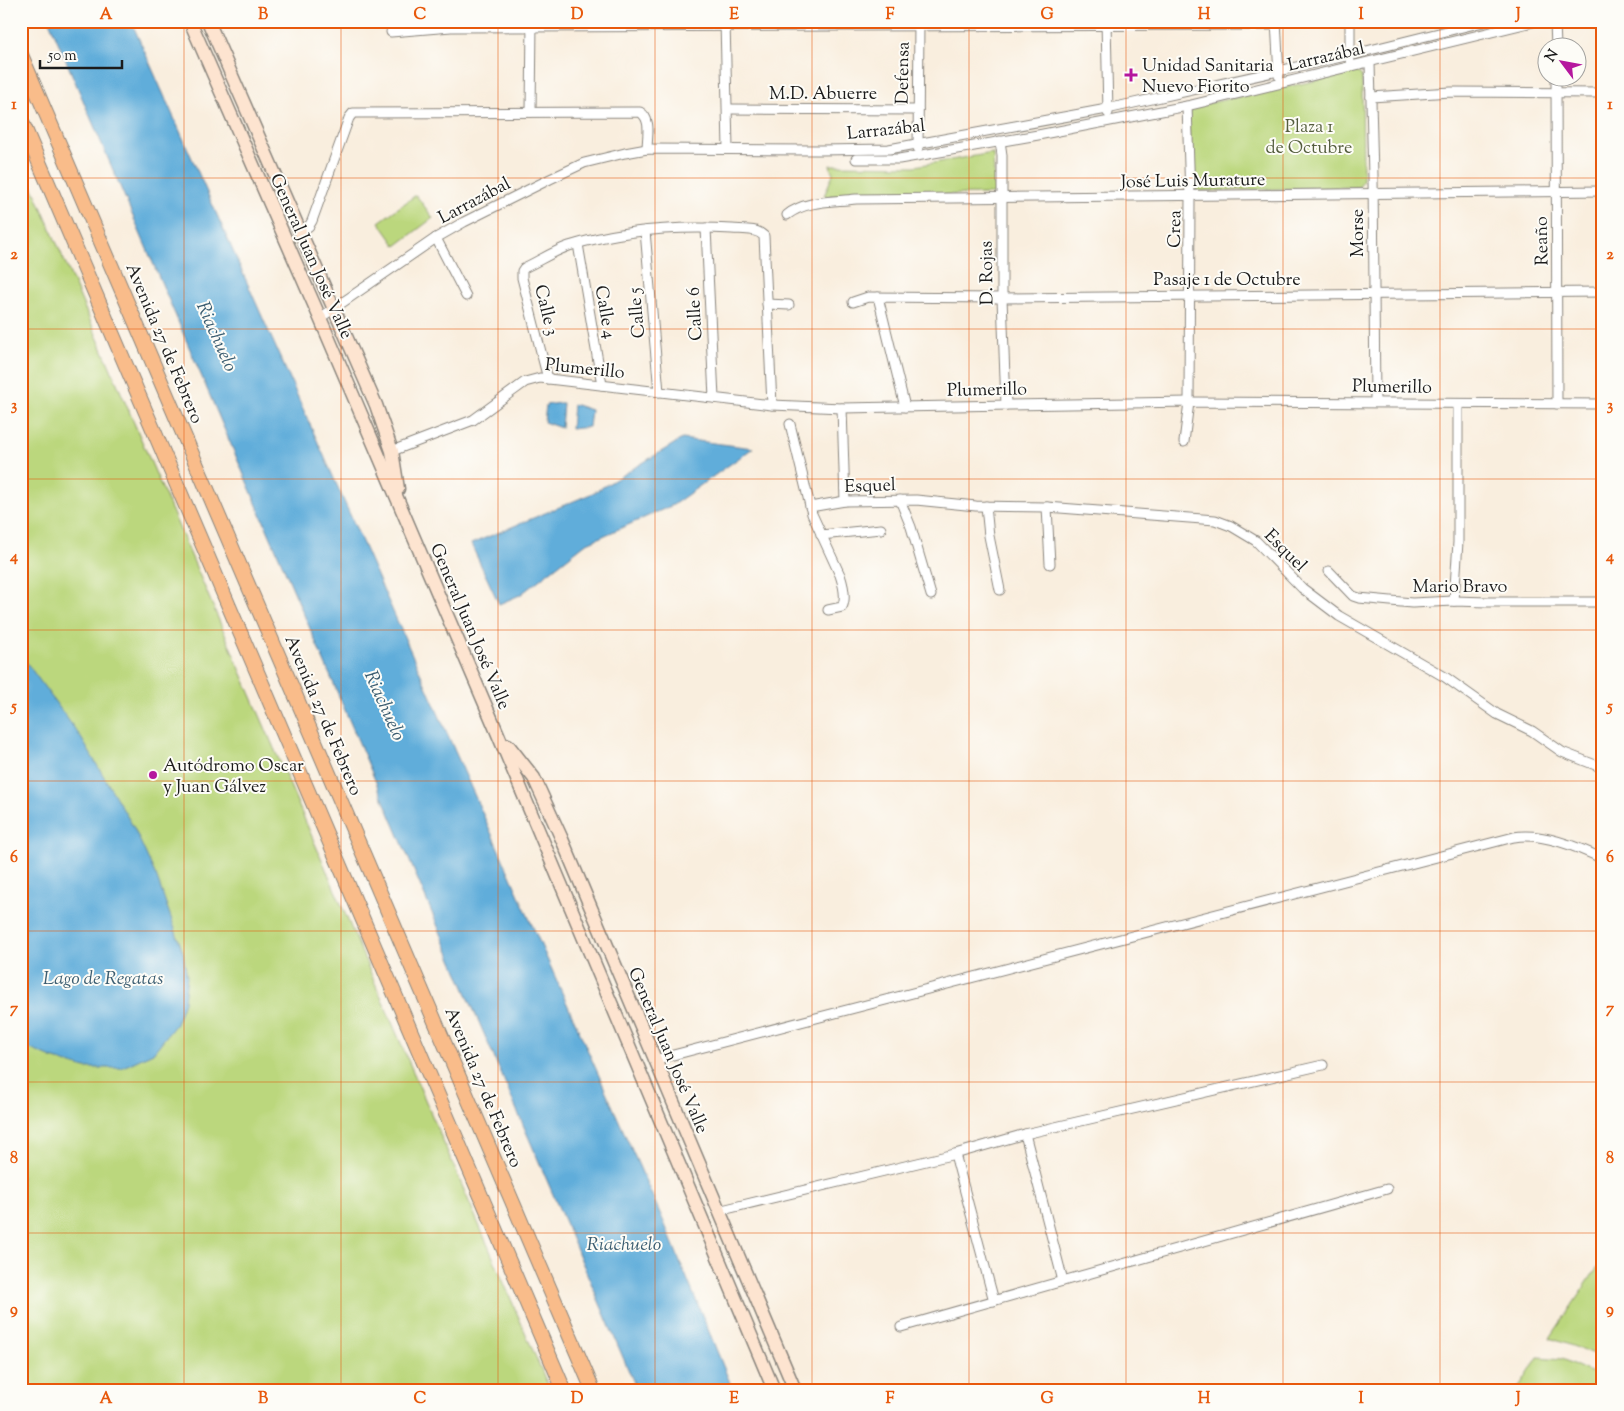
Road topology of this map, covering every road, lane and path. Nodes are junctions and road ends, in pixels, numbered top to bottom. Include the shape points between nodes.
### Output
1 (190, 21) edge
2 (208, 21) edge
3 (1350, 21) edge
4 (1488, 21) edge
5 (1536, 21) edge
6 (1555, 21) edge
7 (725, 23) edge
8 (1106, 23) edge
9 (1276, 23) edge
10 (532, 24) edge
11 (919, 24) edge
12 (391, 32) dead end
13 (1492, 32) junction
14 (1556, 38) edge
15 (21, 55) edge
16 (1350, 55) junction
17 (1370, 63) junction
18 (1352, 67) junction
19 (1277, 71) junction
20 (1281, 84) junction
21 (1556, 88) edge
22 (1603, 93) edge
23 (1556, 94) junction
24 (1371, 97) junction
25 (1187, 106) junction
26 (728, 109) junction
27 (1107, 109) junction
28 (918, 110) junction
29 (531, 112) junction
30 (21, 120) edge
31 (1109, 121) junction
32 (1000, 141) junction
33 (917, 144) junction
34 (647, 150) junction
35 (728, 150) junction
36 (919, 155) junction
37 (856, 159) dead end
38 (1557, 191) junction
39 (1603, 192) edge
40 (1373, 193) junction
41 (1190, 196) junction
42 (1002, 197) junction
43 (787, 215) dead end
44 (706, 228) junction
45 (645, 232) junction
46 (300, 233) junction
47 (436, 238) junction
48 (578, 244) junction
49 (1558, 291) junction
50 (1603, 292) edge
51 (1374, 294) junction
52 (1190, 295) junction
53 (466, 296) dead end
54 (878, 297) junction
55 (1002, 298) junction
56 (853, 302) dead end
57 (768, 304) junction
58 (789, 305) dead end
59 (334, 308) junction
60 (320, 318) junction
61 (548, 379) junction
62 (602, 385) junction
63 (659, 392) junction
64 (714, 398) junction
65 (1189, 402) junction
66 (1375, 402) junction
67 (1458, 404) junction
68 (1557, 404) junction
69 (1603, 404) edge
70 (772, 405) junction
71 (1006, 405) junction
72 (905, 407) junction
73 (842, 408) junction
74 (790, 424) dead end
75 (1184, 442) dead end
76 (392, 451) junction
77 (900, 500) junction
78 (845, 501) junction
79 (400, 506) junction
80 (986, 506) junction
81 (810, 507) junction
82 (1047, 507) junction
83 (881, 529) dead end
84 (821, 535) junction
85 (1050, 564) dead end
86 (1329, 571) dead end
87 (1000, 590) dead end
88 (931, 596) dead end
89 (1454, 601) junction
90 (1603, 602) edge
91 (828, 610) dead end
92 (497, 732) junction
93 (1603, 768) edge
94 (1603, 859) edge
95 (654, 1060) junction
96 (1323, 1065) dead end
97 (1025, 1134) junction
98 (955, 1154) junction
99 (1387, 1189) dead end
100 (718, 1211) junction
101 (1063, 1281) junction
102 (994, 1300) junction
103 (901, 1326) dead end
104 (564, 1390) edge
105 (593, 1390) edge
106 (774, 1390) edge
107 (795, 1390) edge

1 - 60 main road, General Juan José Valle
2 - 46 main road, General Juan José Valle
3 - 16 street
4 - 13 street
4 - 16 street, Larrazábal
5 - 13 street, Larrazábal
6 - 14 street
7 - 10 street
7 - 11 street
7 - 26 street
8 - 9 street
8 - 11 street
8 - 27 street
9 - 19 street
10 - 12 street
10 - 29 street
11 - 28 street, Defensa
13 - 17 street, Larrazábal
15 - 105 main road, Avenida 27 de Febrero
16 - 18 street
16 - 19 street, Larrazábal
17 - 18 street, Larrazábal
17 - 24 street, Morse
18 - 20 street, Larrazábal
19 - 20 street
19 - 27 street, Larrazábal
20 - 25 street, Larrazábal
21 - 23 street, Reaño
22 - 23 street
23 - 24 street via 1450,92
23 - 38 street, Reaño
24 - 40 street, Morse
25 - 31 street, Larrazábal
25 - 41 street, Crea
26 - 28 street, M.D. Abuerre
26 - 35 street
27 - 31 street
27 - 33 street, Larrazábal
28 - 33 street, Defensa
29 - 34 street via 640,112 648,121
29 - 46 street via 353,113 312,221
30 - 104 main road
31 - 32 street, Larrazábal
32 - 36 street, Larrazábal
32 - 42 street, D. Rojas
33 - 35 street, Larrazábal via 880,149
33 - 36 street, Defensa
34 - 35 street, Larrazábal
34 - 47 street, Larrazábal via 584,163
36 - 37 street, Larrazábal via 899,159
38 - 39 street, José Luis Murature
38 - 40 street, José Luis Murature
38 - 49 street, Reaño
40 - 41 street, José Luis Murature
40 - 51 street, Morse
41 - 42 street, José Luis Murature
41 - 52 street, Crea
42 - 43 street, José Luis Murature via 856,199 805,205
42 - 55 street, D. Rojas
44 - 45 street
44 - 57 street via 755,230 764,236
44 - 64 street, Calle 6
45 - 48 street
45 - 63 street, Calle 5
46 - 59 main road, General Juan José Valle
47 - 53 street
47 - 59 street, Larrazábal
48 - 61 street, Calle 3 via 522,271
48 - 62 street, Calle 4
49 - 50 street, Pasaje 1 de Octubre
49 - 51 street, Pasaje 1 de Octubre
49 - 68 street, Reaño
51 - 52 street, Pasaje 1 de Octubre
51 - 66 street, Morse
52 - 55 street, Pasaje 1 de Octubre
52 - 65 street, Crea
54 - 55 street, Pasaje 1 de Octubre
54 - 56 street, Pasaje 1 de Octubre
54 - 72 street
55 - 71 street, D. Rojas
57 - 58 street
57 - 70 street
59 - 60 street, Larrazábal
59 - 76 main road, General Juan José Valle
60 - 79 main road, General Juan José Valle
61 - 62 street, Plumerillo
61 - 76 street, Plumerillo via 524,382 472,420
62 - 63 street, Plumerillo
63 - 64 street, Plumerillo
64 - 70 street, Plumerillo
65 - 66 street, Plumerillo
65 - 71 street, Plumerillo
65 - 75 street, Crea
66 - 67 street, Plumerillo
67 - 68 street, Plumerillo
67 - 89 street via 1458,542
68 - 69 street, Plumerillo
70 - 73 street, Plumerillo
71 - 72 street, Plumerillo
72 - 73 street, Plumerillo
73 - 78 street
74 - 81 street
76 - 79 main road, General Juan José Valle
77 - 78 street, Esquel
77 - 80 street, Esquel
77 - 88 street
78 - 81 street, Esquel
79 - 92 main road, General Juan José Valle
80 - 82 street, Esquel
80 - 87 street
81 - 84 street
82 - 85 street
82 - 93 street, Esquel via 1206,518 1231,526 1256,541 1302,588 1339,616 1445,677 1498,714 1532,731 1562,752
83 - 84 street
84 - 91 street via 840,575 844,603
86 - 89 street, Mario Bravo via 1359,598 1412,603
89 - 90 street, Mario Bravo
92 - 95 main road, General Juan José Valle via 534,778
92 - 106 main road, General Juan José Valle
94 - 95 street via 1565,844 1536,837 1514,837
95 - 100 main road, General Juan José Valle
96 - 97 street
97 - 98 street
97 - 101 street
98 - 100 street
98 - 102 street
99 - 101 street
100 - 107 main road, General Juan José Valle
101 - 102 street
102 - 103 street

